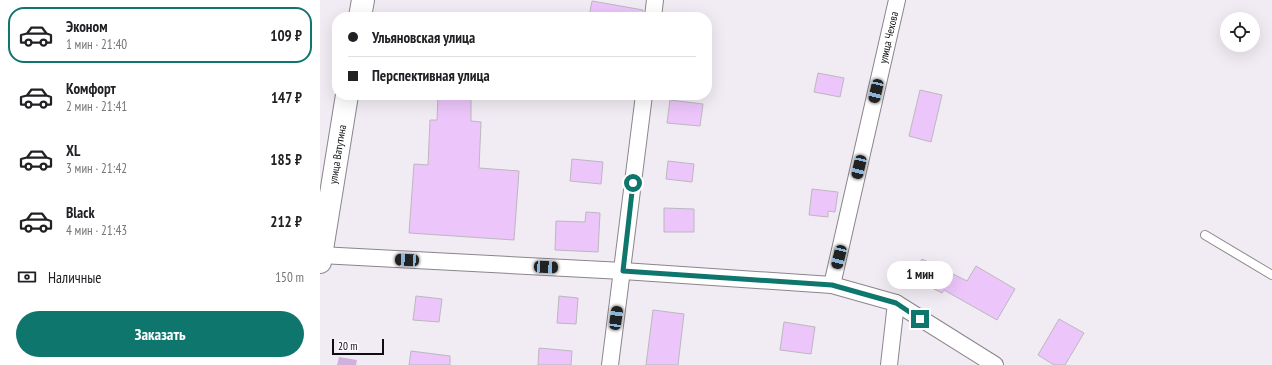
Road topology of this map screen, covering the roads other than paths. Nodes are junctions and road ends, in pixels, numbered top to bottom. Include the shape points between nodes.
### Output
1 (362, 0) edge
2 (655, 0) edge
3 (896, 0) edge
4 (361, 12) edge
5 (654, 12) edge
6 (346, 100) edge
7 (643, 100) edge
8 (1205, 235) dead end
9 (320, 257) edge
10 (623, 271) junction
11 (1272, 275) edge
12 (832, 285) junction
13 (896, 303) junction
14 (610, 365) edge
15 (889, 365) edge
16 (995, 365) edge

1 - 4 main road
2 - 5 street
3 - 12 street, улица Чехова
6 - 9 main road, улица Ватутина
7 - 10 street
8 - 11 lane
9 - 10 street
10 - 12 street
10 - 14 street
12 - 13 street
13 - 15 street
13 - 16 street

